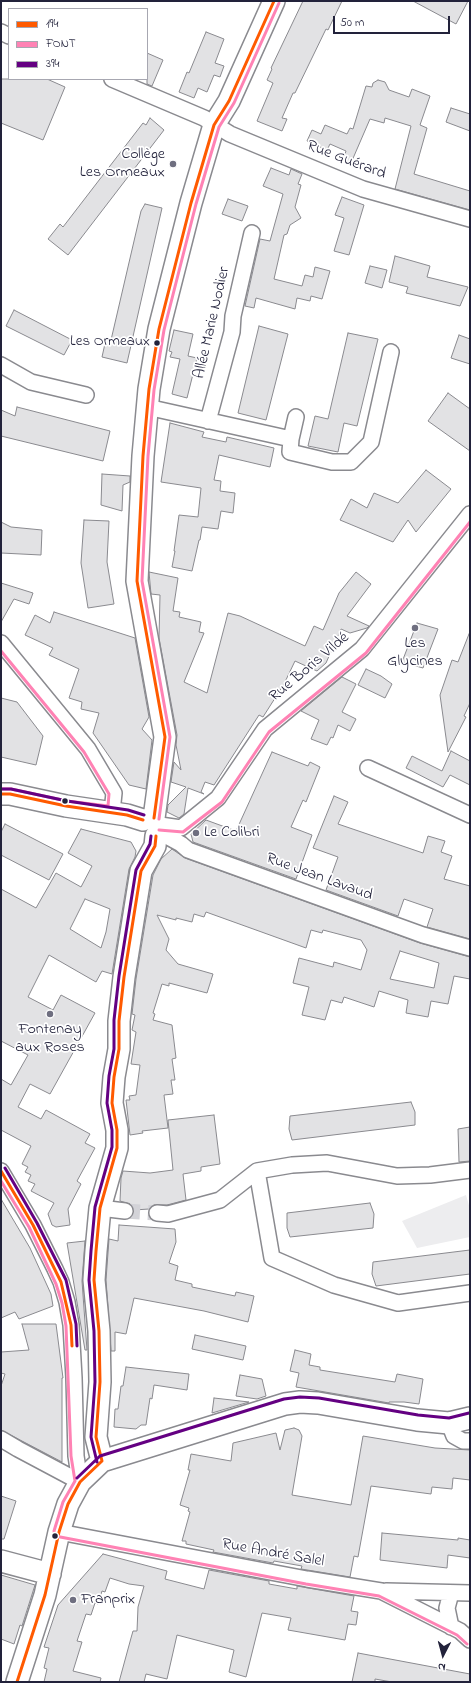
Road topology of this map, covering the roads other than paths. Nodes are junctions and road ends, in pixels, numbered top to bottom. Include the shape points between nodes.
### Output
1 (274, 1) edge
2 (114, 80) edge
3 (214, 125) junction
4 (470, 219) edge
5 (252, 233) dead end
6 (391, 352) dead end
7 (1, 364) edge
8 (86, 396) dead end
9 (147, 407) junction
10 (296, 417) dead end
11 (208, 421) junction
12 (291, 439) junction
13 (470, 514) edge
14 (1, 642) edge
15 (368, 768) dead end
16 (1, 794) edge
17 (112, 812) junction
18 (470, 815) edge
19 (154, 826) junction
20 (181, 828) junction
21 (181, 844) junction
22 (470, 948) edge
23 (470, 1170) edge
24 (1, 1171) edge
25 (257, 1171) junction
26 (100, 1208) junction
27 (125, 1211) tunnel mouth
28 (156, 1213) tunnel mouth
29 (470, 1293) edge
30 (470, 1418) edge
31 (449, 1423) junction
32 (1, 1439) edge
33 (470, 1441) edge
34 (102, 1461) junction
35 (80, 1482) junction
36 (59, 1532) junction
37 (1, 1561) edge
38 (50, 1574) junction
39 (382, 1591) junction
40 (451, 1593) junction
41 (470, 1593) edge
42 (451, 1627) junction
43 (470, 1640) edge
44 (17, 1682) edge

1 - 3 street via 229,101
2 - 3 street, Rue Guérard via 204,118
3 - 4 street, Rue Guérard via 363,189
3 - 9 street via 159,329
5 - 11 street, Allée Marie Nodier via 233,316 232,332
6 - 12 street via 371,442 351,462 332,462 290,452
7 - 8 street via 31,382
9 - 11 street
9 - 19 street via 137,581 165,738
10 - 12 street
11 - 12 street
13 - 20 street, Rue Boris Vildé via 362,649 265,730 218,798
14 - 17 street via 88,749 114,793
15 - 18 street
16 - 17 street
17 - 19 street
19 - 20 street
19 - 21 street, Rue Jean Lavaud
19 - 26 street via 155,846 141,871 124,977 112,1103 117,1148
20 - 21 street
21 - 22 street, Rue Jean Lavaud via 188,850 423,935
23 - 25 street via 397,1176 327,1163
24 - 35 street via 55,1268 67,1302 71,1325 76,1456
25 - 28 street via 220,1200 168,1214
25 - 29 street via 272,1258 334,1285 398,1303
26 - 27 street
26 - 34 street via 94,1280 99,1331 96,1437
30 - 31 street
31 - 33 street via 454,1436 463,1441
31 - 34 street via 300,1402 285,1404
32 - 35 street
34 - 35 street
35 - 36 street via 68,1504
36 - 38 street
36 - 39 street, Rue André Salel
37 - 38 street
38 - 44 street
39 - 40 street
39 - 42 street, Rue André Salel
40 - 41 street
40 - 42 street via 447,1608
42 - 43 street, Rue André Salel

